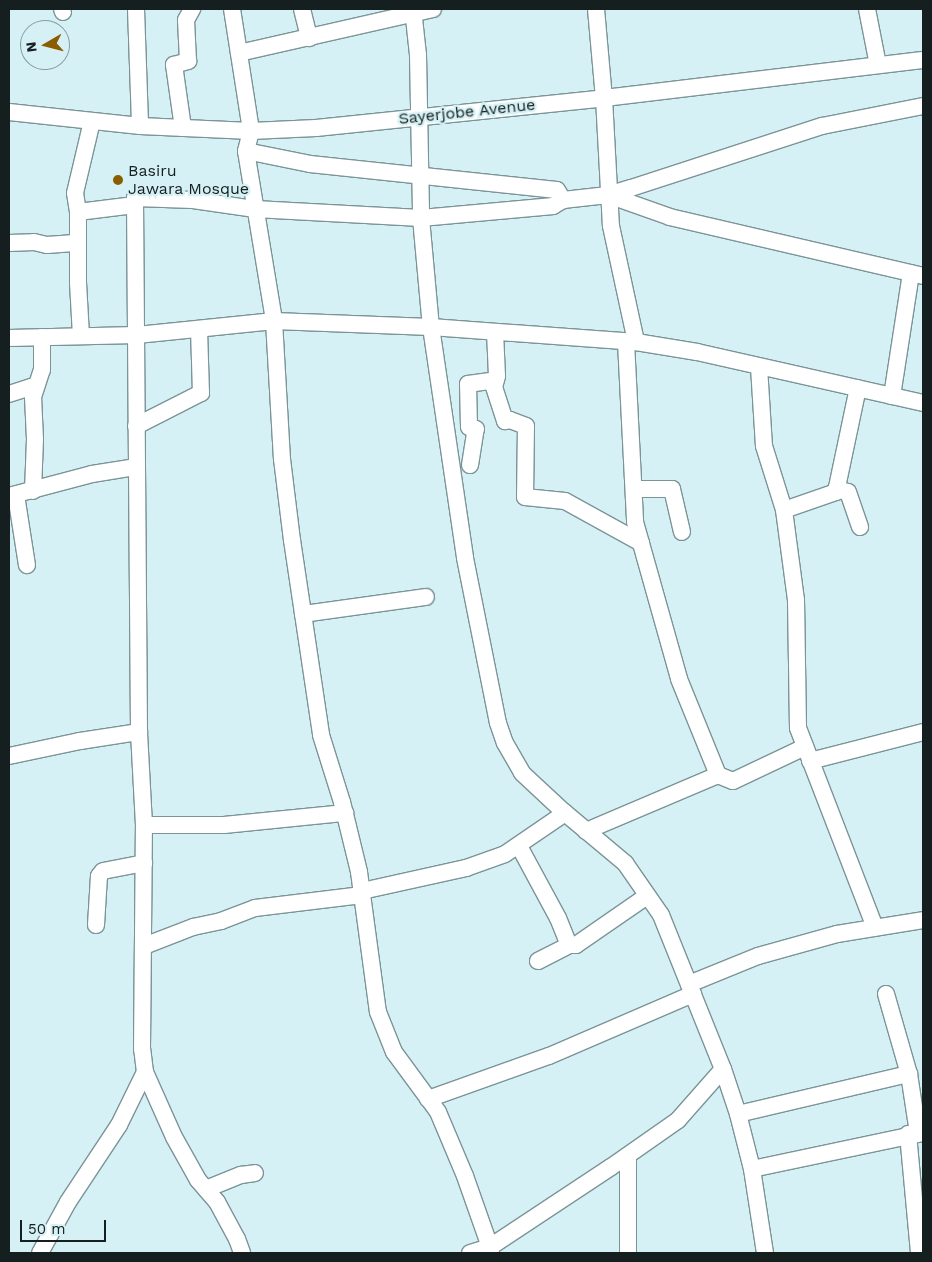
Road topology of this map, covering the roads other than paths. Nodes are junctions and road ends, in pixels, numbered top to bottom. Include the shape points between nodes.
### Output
1 (136, 9) edge
2 (192, 9) edge
3 (232, 9) edge
4 (302, 9) edge
5 (433, 9) edge
6 (596, 9) edge
7 (867, 9) edge
8 (414, 11) edge
9 (308, 38) junction
10 (239, 53) junction
11 (923, 60) edge
12 (878, 65) junction
13 (604, 98) junction
14 (923, 106) edge
15 (9, 112) edge
16 (420, 117) junction
17 (92, 121) junction
18 (140, 126) junction
19 (183, 128) junction
20 (251, 131) junction
21 (246, 151) junction
22 (419, 176) junction
23 (608, 195) junction
24 (563, 200) junction
25 (135, 205) junction
26 (254, 209) junction
27 (78, 212) junction
28 (421, 218) junction
29 (9, 243) edge
30 (78, 243) junction
31 (917, 274) edge
32 (274, 321) junction
33 (431, 327) junction
34 (199, 329) junction
35 (496, 332) junction
36 (137, 335) junction
37 (81, 336) junction
38 (42, 337) junction
39 (9, 338) edge
40 (631, 342) junction
41 (759, 367) junction
42 (496, 380) junction
43 (37, 386) junction
44 (858, 388) junction
45 (9, 394) edge
46 (892, 396) junction
47 (923, 403) edge
48 (136, 426) junction
49 (470, 465) dead end
50 (136, 468) junction
51 (635, 489) junction
52 (836, 490) junction
53 (33, 491) junction
54 (12, 495) edge
55 (784, 510) junction
56 (860, 527) dead end
57 (682, 532) dead end
58 (641, 543) junction
59 (27, 565) dead end
60 (426, 597) dead end
61 (303, 614) junction
62 (139, 732) junction
63 (923, 732) edge
64 (808, 754) junction
65 (9, 756) edge
66 (718, 775) junction
67 (345, 813) junction
68 (565, 813) junction
69 (144, 825) junction
70 (586, 831) junction
71 (519, 846) junction
72 (144, 863) junction
73 (362, 893) junction
74 (647, 896) junction
75 (923, 920) edge
76 (96, 925) dead end
77 (874, 928) junction
78 (569, 945) junction
79 (144, 946) junction
80 (538, 961) dead end
81 (691, 989) junction
82 (886, 994) dead end
83 (723, 1069) junction
84 (145, 1072) junction
85 (909, 1074) junction
86 (428, 1099) junction
87 (738, 1114) junction
88 (916, 1133) edge
89 (628, 1156) junction
90 (752, 1168) junction
91 (255, 1173) dead end
92 (206, 1189) junction
93 (491, 1250) edge
94 (40, 1253) edge
95 (242, 1253) edge
96 (470, 1253) edge
97 (628, 1253) edge
98 (765, 1253) edge
99 (920, 1253) edge

1 - 18 street
2 - 19 street via 186,20 188,61 174,65
3 - 10 street
4 - 9 street
5 - 8 street
6 - 13 street
7 - 12 street
8 - 9 street
8 - 16 street
9 - 10 street
10 - 20 street
11 - 12 street, Sayerjobe Avenue
12 - 13 street, Sayerjobe Avenue
13 - 16 street, Sayerjobe Avenue
13 - 23 street
14 - 23 street via 822,126
15 - 17 street, Sayerjobe Avenue
16 - 20 street, Sayerjobe Avenue
16 - 22 street
17 - 18 street, Sayerjobe Avenue
17 - 27 street via 76,193
18 - 19 street, Sayerjobe Avenue
19 - 20 street, Sayerjobe Avenue
20 - 21 street
21 - 22 street via 310,164
21 - 26 street
22 - 24 street via 557,190
22 - 28 street
23 - 24 street
23 - 31 street via 670,217
23 - 40 street
24 - 28 street via 553,206
25 - 26 street via 135,198
25 - 27 street
25 - 36 street
26 - 28 street
26 - 32 street
27 - 30 street
28 - 33 street
29 - 30 street
30 - 37 street
31 - 46 street
32 - 33 street
32 - 34 street
32 - 61 street via 282,459
33 - 35 street
33 - 68 street via 465,558 498,723 505,744 522,773
34 - 36 street
34 - 48 street via 202,393
35 - 40 street
35 - 42 street
36 - 37 street
36 - 48 street
37 - 38 street
38 - 39 street
38 - 43 street via 42,370
40 - 41 street via 696,352
40 - 51 street
41 - 44 street
41 - 55 street via 764,446
42 - 49 street via 468,384 469,427 476,429
42 - 58 street via 494,387 504,421 526,426 526,497 565,501
43 - 45 street
43 - 53 street via 33,397
44 - 46 street
44 - 52 street
46 - 47 street
48 - 50 street
50 - 53 street via 92,474
50 - 62 street
51 - 57 street via 672,489
51 - 58 street via 635,522
52 - 55 street
52 - 56 street via 848,492
53 - 54 street
54 - 59 street
55 - 64 street via 796,600 798,728
58 - 66 street via 679,678
60 - 61 street
61 - 67 street via 321,735
62 - 65 street
62 - 69 street
63 - 64 street
64 - 66 street via 734,781
64 - 77 street
66 - 70 street
67 - 69 street via 224,825
67 - 73 street
68 - 70 street
68 - 71 street
69 - 72 street
70 - 74 street via 625,863
71 - 73 street via 466,868
71 - 78 street
72 - 76 street via 103,871 99,876
72 - 79 street
73 - 79 street via 255,908
73 - 86 street via 378,1012 394,1052
74 - 78 street via 576,945
74 - 81 street via 660,915
75 - 77 street
77 - 81 street via 837,934 758,956
78 - 80 street
79 - 84 street via 142,1049
81 - 83 street
81 - 86 street via 548,1056
82 - 85 street
83 - 87 street
83 - 89 street via 678,1120
84 - 92 street via 174,1137
84 - 94 street via 118,1125 68,1202
85 - 87 street
85 - 88 street
86 - 93 street via 438,1112 465,1176
87 - 90 street
88 - 90 street
88 - 99 street
89 - 93 street
89 - 97 street
90 - 98 street
91 - 92 street
92 - 95 street via 217,1202
93 - 96 street

